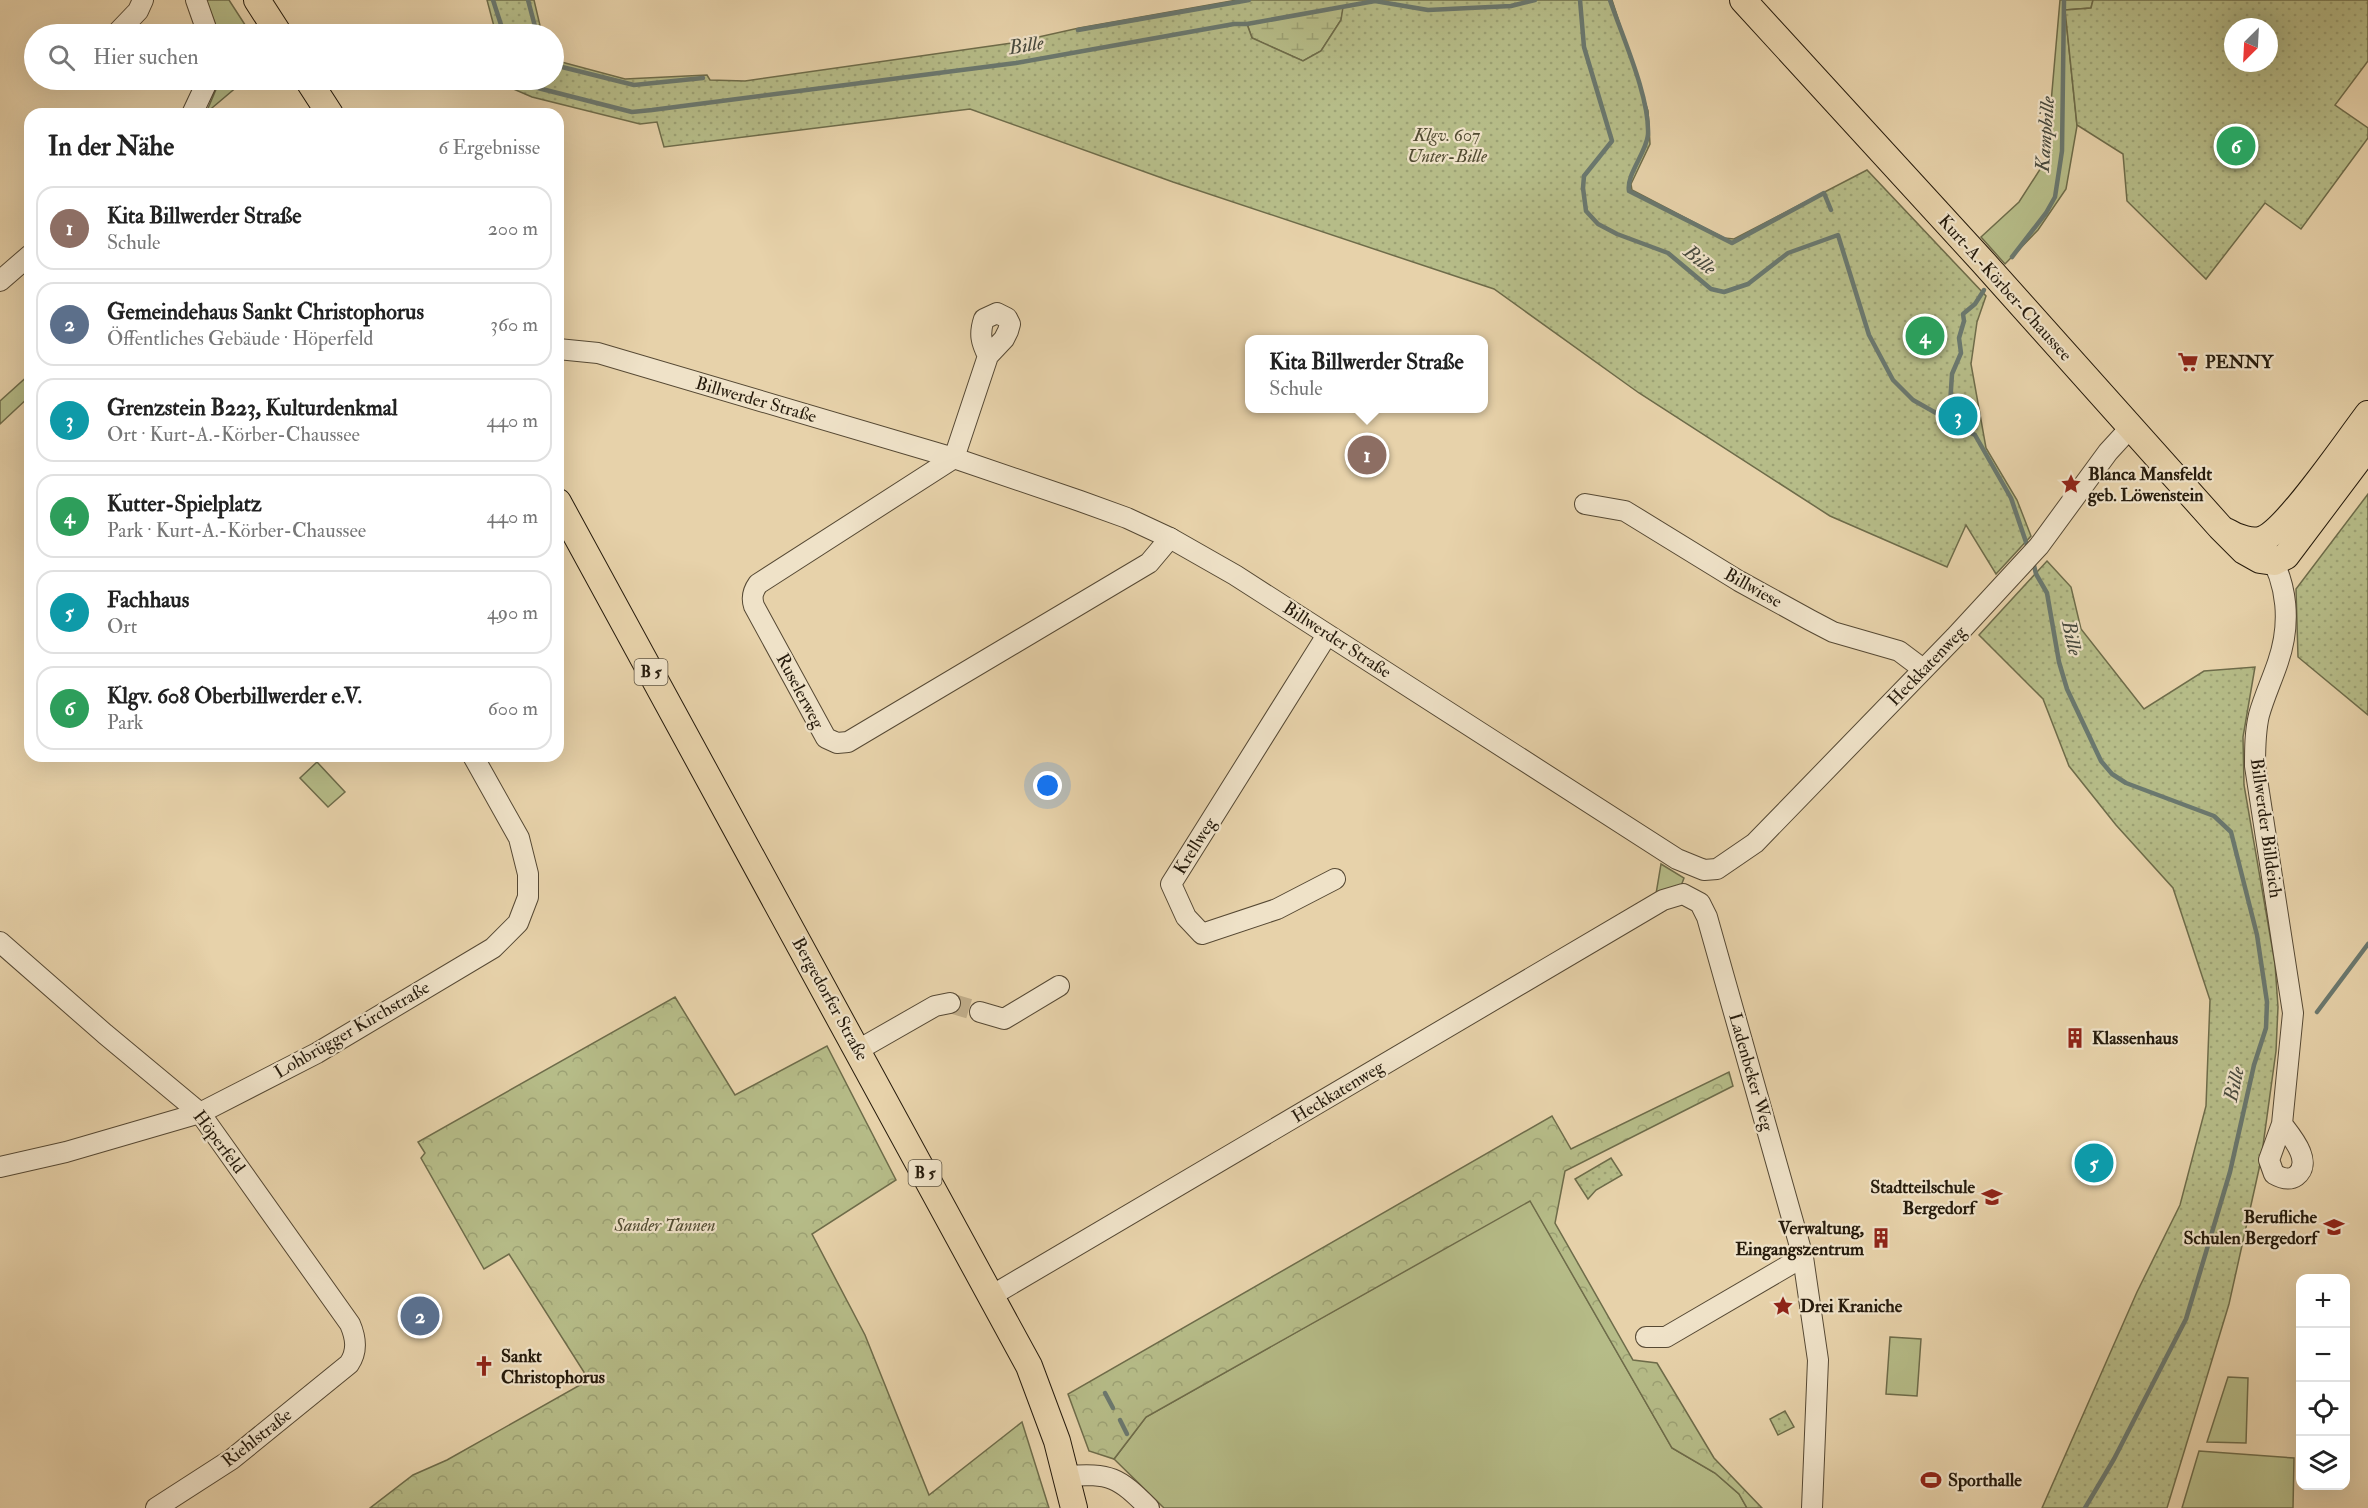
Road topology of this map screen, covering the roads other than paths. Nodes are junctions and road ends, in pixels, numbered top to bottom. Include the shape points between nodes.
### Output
1 (143, 0) edge
2 (196, 0) edge
3 (257, 0) edge
4 (1743, 0) edge
5 (126, 24) edge
6 (204, 24) edge
7 (273, 24) edge
8 (203, 90) edge
9 (314, 90) edge
10 (195, 108) edge
11 (326, 108) edge
12 (24, 260) edge
13 (0, 281) edge
14 (564, 350) edge
15 (988, 356) dead end
16 (2368, 414) edge
17 (2130, 428) junction
18 (2358, 449) edge
19 (954, 458) junction
20 (1585, 504) dead end
21 (564, 513) edge
22 (2220, 527) junction
23 (1170, 538) junction
24 (2261, 540) junction
25 (2274, 562) junction
26 (1328, 635) junction
27 (1923, 669) junction
28 (476, 762) edge
29 (1697, 868) joint
30 (1335, 879) dead end
31 (1687, 895) joint
32 (0, 942) edge
33 (1059, 986) dead end
34 (950, 1003) tunnel mouth
35 (980, 1012) tunnel mouth
36 (858, 1050) junction
37 (200, 1113) junction
38 (2282, 1124) dead end
39 (0, 1167) edge
40 (1803, 1257) junction
41 (991, 1296) junction
42 (1646, 1337) dead end
43 (352, 1359) joint
44 (1066, 1476) junction
45 (156, 1508) edge
46 (1074, 1508) edge
47 (1149, 1508) edge
48 (1812, 1508) edge

1 - 5 street
2 - 6 street
3 - 7 main road
4 - 17 main road, Kurt-A.-Körber-Chaussee
8 - 10 street
9 - 11 main road
12 - 13 street
14 - 19 street, Billwerder Straße via 598,353
15 - 19 street
16 - 18 main road
17 - 22 main road, Kurt-A.-Körber-Chaussee
17 - 27 street, Heckkatenweg via 2039,546
18 - 24 main road via 2282,526
18 - 25 main road via 2293,548
19 - 23 street, Billwerder Straße via 1127,518
19 - 23 street, Ruselerweg via 758,584 754,591 754,606 821,731 834,742 848,742 1149,563
20 - 27 street, Billwiese via 1625,511 1739,582 1826,628 1899,651
21 - 36 main road, Bergedorfer Straße / B 5
22 - 24 main road via 2240,538
22 - 25 main road, Kurt-A.-Körber-Chaussee via 2244,551
23 - 26 street, Billwerder Straße
24 - 25 street, Billwerder Billdeich
25 - 38 street, Billwerder Billdeich via 2285,594 2287,620 2279,661 2259,714 2255,766 2294,1013
26 - 29 street, Billwerder Straße
26 - 30 street, Krellweg via 1171,884 1186,917 1202,934 1276,909
27 - 29 street, Heckkatenweg via 1755,843 1723,867
28 - 37 street, Lohbrügger Kirchstraße via 519,838 528,874 528,897 518,923 493,948 317,1053
31 - 40 street, Ladenbeker Weg via 1700,903 1707,917
31 - 41 street, Heckkatenweg via 1663,900
32 - 37 street, Höperfeld
33 - 35 street via 1004,1019
34 - 36 street via 935,1006
36 - 41 main road, Bergedorfer Straße / B 5
37 - 39 street, Lohbrügger Kirchstraße
37 - 43 street, Höperfeld via 350,1324 356,1341
40 - 42 street via 1666,1337
40 - 48 street, Ladenbeker Weg via 1818,1359
41 - 44 main road, Bergedorfer Straße / B 5 via 1029,1366 1050,1419
43 - 45 street, Riehlstraße via 232,1459
44 - 46 main road, Bergedorfer Straße / B 5
44 - 47 street via 1090,1474 1113,1478

